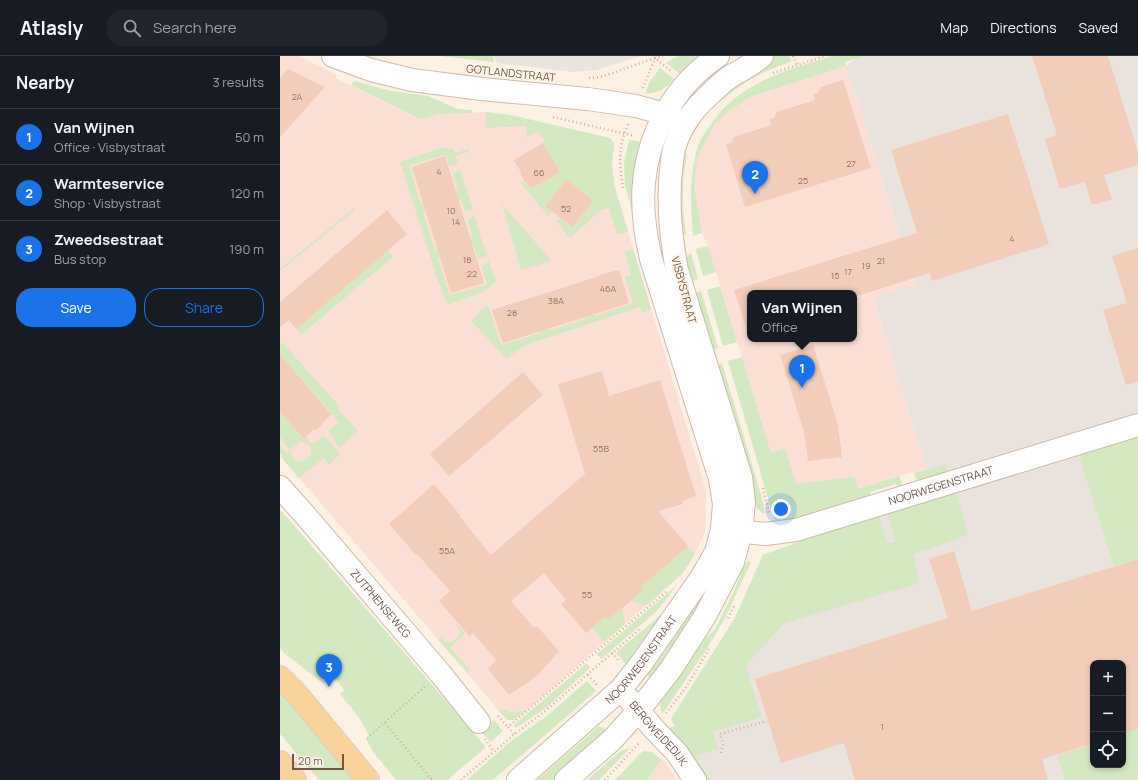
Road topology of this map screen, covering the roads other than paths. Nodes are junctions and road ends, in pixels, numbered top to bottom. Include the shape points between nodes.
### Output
1 (333, 56) edge
2 (718, 56) edge
3 (766, 65) edge
4 (665, 114) junction
5 (686, 122) junction
6 (1138, 425) edge
7 (280, 487) edge
8 (731, 530) junction
9 (280, 676) edge
10 (620, 689) junction
11 (639, 710) junction
12 (479, 722) dead end
13 (280, 762) edge
14 (295, 780) edge
15 (368, 780) edge
16 (518, 780) edge
17 (566, 780) edge
18 (695, 780) edge

1 - 4 street, GOTLANDSTRAAT via 371,70 412,80 588,99 636,106
2 - 4 street, VISBYSTRAAT via 686,83
3 - 5 street, VISBYSTRAAT via 757,60 730,77 709,95
4 - 5 street, GOTLANDSTRAAT
4 - 8 street, VISBYSTRAAT via 652,140 645,169 645,226 651,259 720,479
5 - 8 street, VISBYSTRAAT via 675,145 670,178 672,242 676,270 741,477 744,502
6 - 8 street, NOORWEGENSTRAAT via 796,530 765,534
7 - 12 street, ZUTPHENSEWEG
8 - 10 street, NOORWEGENSTRAAT via 702,578
8 - 11 street via 733,562 705,616 671,669
9 - 15 main road
10 - 11 street, BERGWEIDEDIJK
10 - 16 street, NOORWEGENSTRAAT
11 - 17 street via 612,740
11 - 18 street, BERGWEIDEDIJK via 677,753
13 - 14 main road

